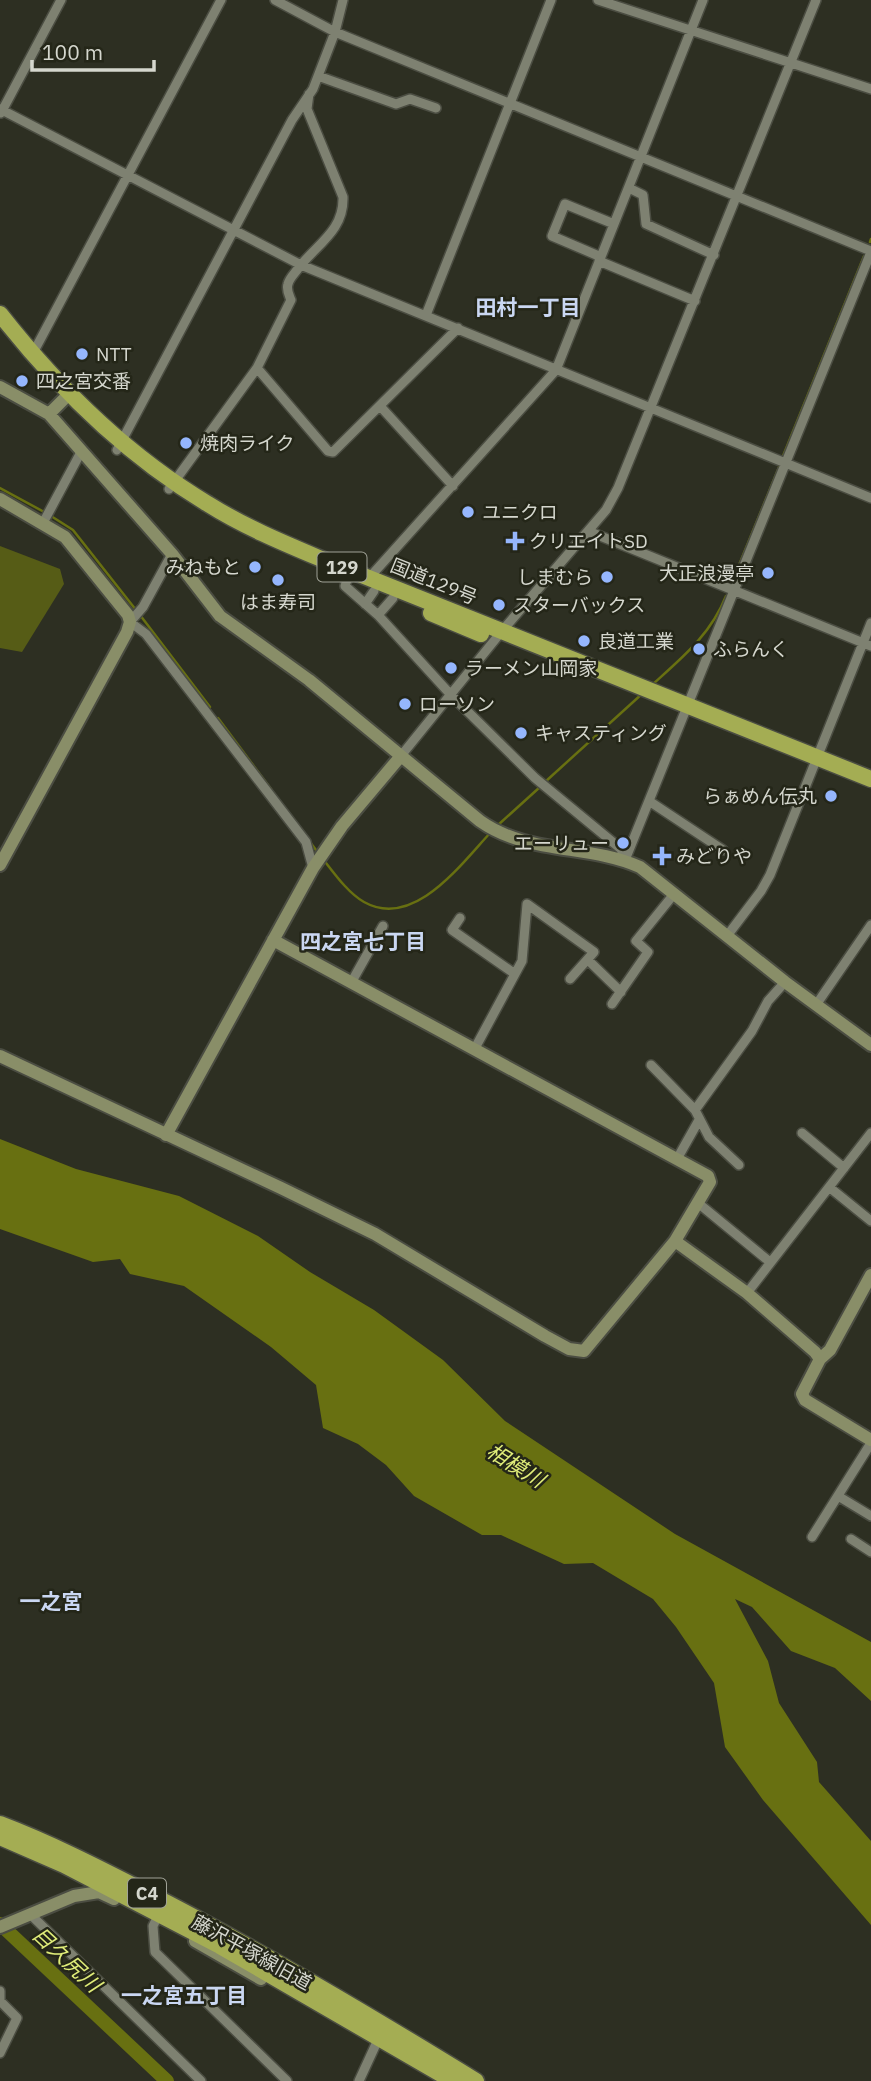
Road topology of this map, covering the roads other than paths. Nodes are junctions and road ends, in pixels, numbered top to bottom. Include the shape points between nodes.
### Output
1 (61, 0) edge
2 (221, 0) edge
3 (275, 0) edge
4 (343, 0) edge
5 (551, 0) edge
6 (598, 0) edge
7 (703, 0) edge
8 (816, 0) edge
9 (690, 30) junction
10 (335, 32) junction
11 (791, 63) junction
12 (318, 76) junction
13 (871, 89) edge
14 (309, 94) junction
15 (510, 103) junction
16 (436, 108) dead end
17 (1, 111) edge
18 (642, 157) junction
19 (129, 176) junction
20 (629, 188) junction
21 (737, 197) junction
22 (614, 224) junction
23 (233, 231) junction
24 (871, 251) edge
25 (714, 255) junction
26 (600, 259) junction
27 (301, 265) junction
28 (695, 301) junction
29 (0, 314) edge
30 (426, 315) junction
31 (458, 328) junction
32 (0, 330) edge
33 (32, 355) junction
34 (257, 368) junction
35 (556, 370) junction
36 (0, 387) edge
37 (66, 398) junction
38 (380, 406) junction
39 (652, 409) junction
40 (49, 414) junction
41 (119, 446) junction
42 (81, 452) junction
43 (785, 462) junction
44 (172, 486) junction
45 (453, 486) junction
46 (871, 498) edge
47 (0, 499) edge
48 (44, 523) junction
49 (588, 531) junction
50 (172, 554) junction
51 (370, 591) junction
52 (734, 592) junction
53 (393, 598) junction
54 (378, 615) junction
55 (133, 619) junction
56 (871, 623) edge
57 (499, 635) junction
58 (867, 645) edge
59 (451, 695) junction
60 (686, 711) junction
61 (400, 757) junction
62 (815, 762) junction
63 (871, 779) edge
64 (871, 790) edge
65 (649, 801) junction
66 (723, 850) dead end
67 (625, 860) junction
68 (315, 864) junction
69 (0, 865) edge
70 (674, 894) junction
71 (460, 918) dead end
72 (871, 925) edge
73 (383, 926) dead end
74 (727, 936) junction
75 (273, 940) junction
76 (588, 960) junction
77 (515, 974) junction
78 (570, 979) dead end
79 (785, 982) junction
80 (351, 983) junction
81 (621, 992) junction
82 (612, 1004) dead end
83 (816, 1005) junction
84 (871, 1045) edge
85 (474, 1050) junction
86 (0, 1056) edge
87 (650, 1065) dead end
88 (695, 1110) junction
89 (699, 1120) junction
90 (802, 1133) dead end
91 (871, 1133) edge
92 (166, 1135) junction
93 (677, 1159) junction
94 (739, 1165) dead end
95 (844, 1168) junction
96 (829, 1186) junction
97 (698, 1203) junction
98 (871, 1221) edge
99 (675, 1241) junction
100 (771, 1262) junction
101 (871, 1275) edge
102 (747, 1293) junction
103 (820, 1359) junction
104 (871, 1442) edge
105 (838, 1496) junction
106 (871, 1516) edge
107 (812, 1537) dead end
108 (851, 1539) dead end
109 (871, 1552) edge
110 (0, 1824) edge
111 (0, 1837) edge
112 (27, 1916) junction
113 (156, 1920) junction
114 (0, 1927) edge
115 (0, 1991) edge
116 (376, 2044) junction
117 (0, 2053) edge
118 (361, 2080) edge
119 (201, 2081) edge
120 (287, 2081) edge
121 (438, 2081) edge
122 (453, 2081) edge
123 (476, 2081) edge

1 - 17 street
2 - 19 street
3 - 10 street
4 - 10 street
5 - 15 street
6 - 9 street
7 - 9 street
8 - 11 street
9 - 11 street
9 - 18 street
10 - 12 street
10 - 15 street
11 - 13 street
11 - 21 street
12 - 14 street
12 - 16 street via 396,104 410,99
14 - 23 street
14 - 27 street via 307,109 343,197 343,210 332,234
15 - 18 street
15 - 30 street
17 - 19 street
18 - 20 street
18 - 21 street
19 - 23 street
19 - 33 street
20 - 22 street
20 - 25 street via 643,195 646,224
21 - 24 street
21 - 25 street
22 - 26 street
22 - 26 street via 565,204 552,236
23 - 27 street
23 - 41 street
24 - 43 street
25 - 28 street
26 - 28 street
26 - 35 street
27 - 30 street
27 - 34 street via 288,283 291,300
28 - 39 street
29 - 33 highway, 国道129号 / 129
30 - 31 street
31 - 35 street
31 - 38 street
32 - 37 highway, 国道129号 / 129 via 26,364
33 - 37 highway, 国道129号 / 129
34 - 38 street via 328,451
34 - 44 street
35 - 39 street
35 - 45 street
36 - 40 street
37 - 40 street
37 - 41 highway, 国道129号 / 129
38 - 45 street
39 - 43 street
39 - 49 street via 618,488
40 - 42 street
41 - 44 highway, 国道129号 / 129
42 - 48 street
42 - 50 street
43 - 46 street
43 - 52 street
44 - 51 highway, 国道129号 / 129
44 - 51 highway, 国道129号 / 129 via 235,530
45 - 51 street
47 - 48 street
48 - 55 street via 79,552
49 - 52 street
49 - 57 street
50 - 55 street
50 - 61 street via 228,624 309,680
51 - 53 highway, 国道129号 / 129
51 - 54 street
51 - 57 highway, 国道129号 / 129
52 - 58 street
52 - 60 street
53 - 54 street
53 - 57 highway, 国道129号 / 129
54 - 59 street
55 - 68 street via 306,842
55 - 69 street
56 - 58 street
57 - 59 street
57 - 60 highway, 国道129号 / 129
58 - 62 street
59 - 61 street
59 - 67 street via 536,778 621,849
60 - 62 highway, 国道129号 / 129
60 - 65 street
61 - 67 street via 493,830 536,845
61 - 68 street
62 - 63 highway, 国道129号 / 129
62 - 64 highway, 国道129号 / 129
62 - 74 street via 770,875
65 - 66 street
65 - 67 street
67 - 70 street
68 - 75 street
70 - 74 street
70 - 81 street via 636,941 648,952
71 - 77 street via 452,930
72 - 83 street
73 - 80 street
74 - 79 street
75 - 80 street
75 - 92 street
76 - 77 street via 594,952 527,904 522,961
76 - 78 street
76 - 81 street
77 - 85 street
79 - 83 street
79 - 88 street
80 - 85 street
81 - 82 street
83 - 84 street
85 - 93 street
86 - 92 street
87 - 88 street
88 - 89 street
89 - 93 street
89 - 94 street via 709,1137
90 - 95 street
91 - 95 street
92 - 99 street via 375,1234 578,1351 590,1346
93 - 97 street via 708,1176 710,1182
95 - 96 street
96 - 98 street
96 - 100 street
97 - 99 street
97 - 100 street
99 - 102 street
100 - 102 street
101 - 103 street via 830,1350
102 - 103 street
103 - 104 street via 802,1390 805,1400
104 - 105 street
105 - 106 street
105 - 107 street
108 - 109 street
110 - 123 highway, C4 via 72,1855 227,1934
111 - 122 highway, C4 via 220,1946
112 - 113 street, 藤沢平塚線旧道 via 74,1896 99,1892
112 - 114 street, 藤沢平塚線旧道
112 - 119 street
113 - 116 street, 藤沢平塚線旧道
113 - 120 street via 155,1952
115 - 117 street via 0,2001 17,2018
116 - 118 street
116 - 121 street, 藤沢平塚線旧道

